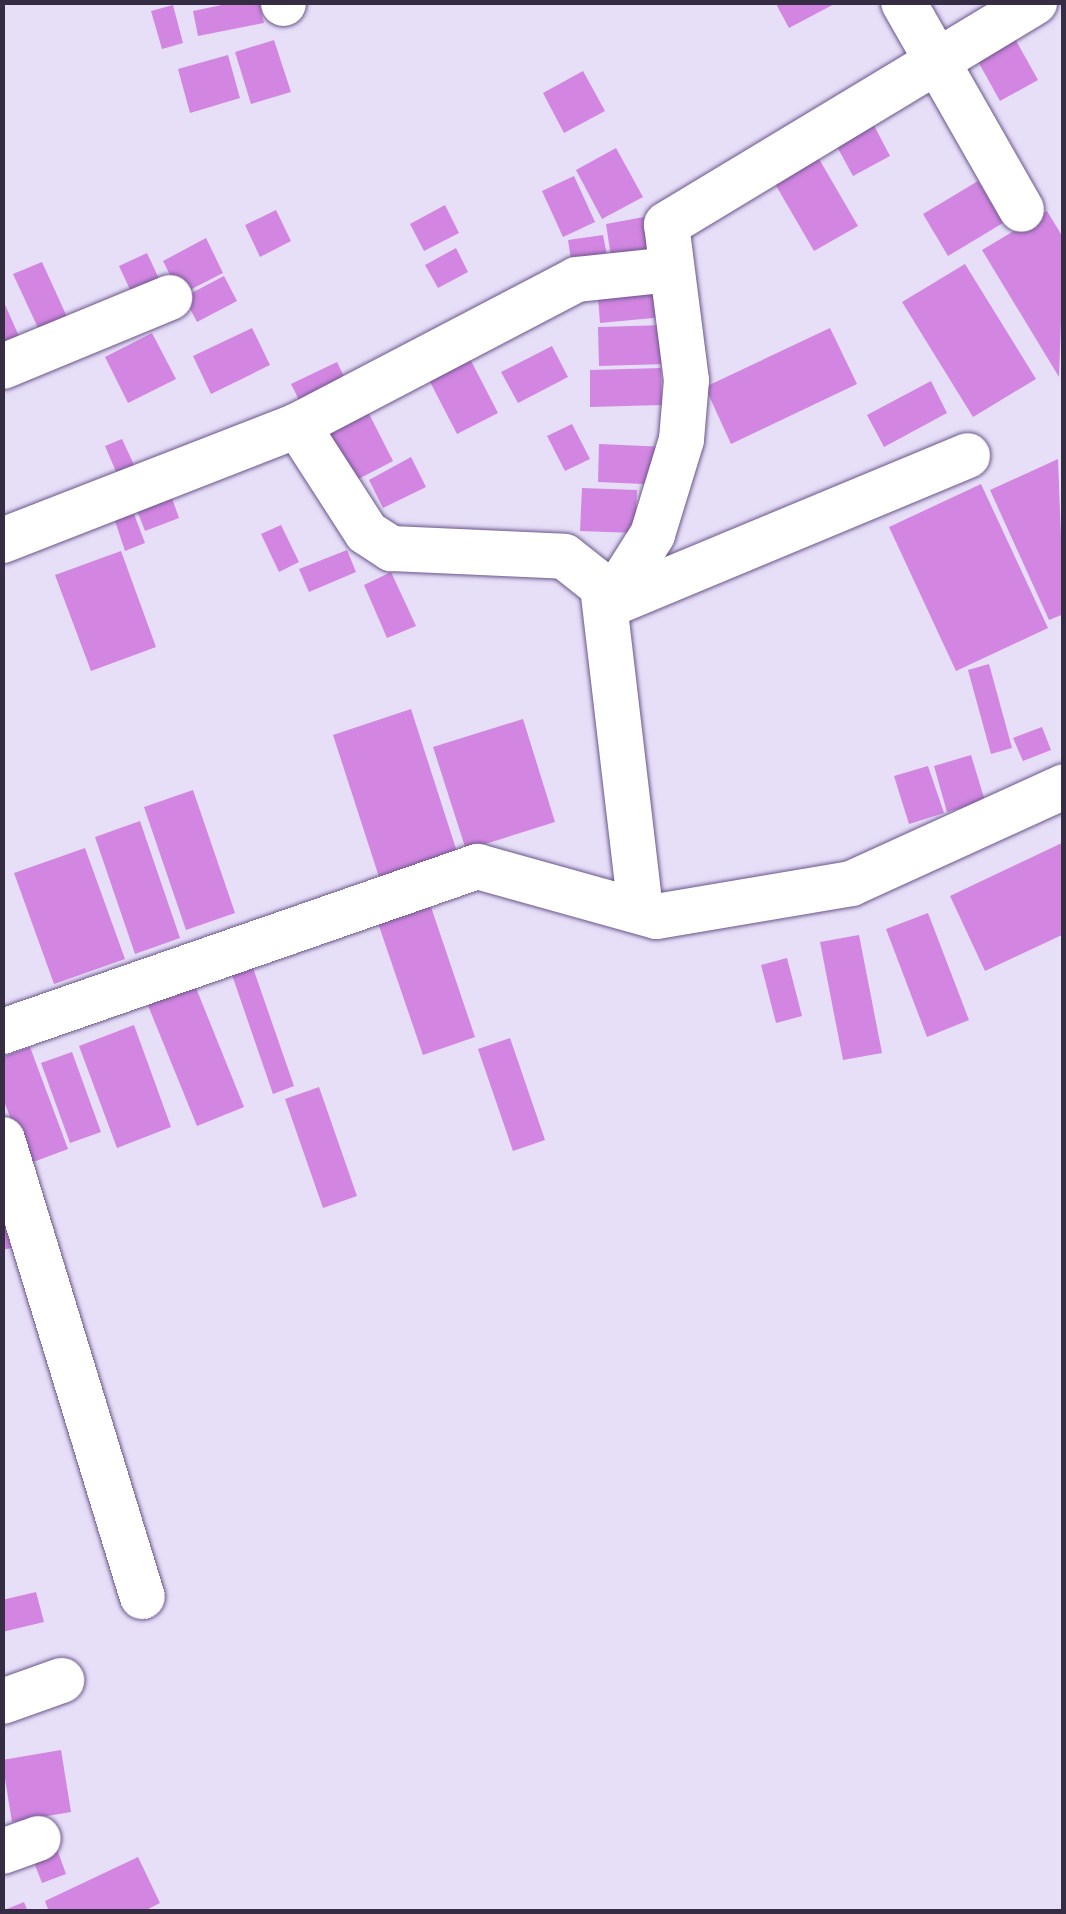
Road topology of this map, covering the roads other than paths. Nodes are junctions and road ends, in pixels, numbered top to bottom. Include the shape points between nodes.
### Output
1 (903, 2) edge
2 (1034, 2) edge
3 (932, 60) junction
4 (1020, 209) dead end
5 (670, 269) junction
6 (169, 298) dead end
7 (2, 366) edge
8 (297, 425) junction
9 (967, 454) dead end
10 (2, 540) edge
11 (607, 605) junction
12 (1064, 786) edge
13 (640, 911) junction
14 (2, 1031) edge
15 (2, 1139) edge
16 (142, 1596) dead end
17 (61, 1680) dead end
18 (2, 1700) edge

1 - 3 street
2 - 3 street
3 - 4 street
3 - 5 street via 666,224
5 - 8 street via 576,279
5 - 11 street via 686,380 674,474 652,534
6 - 7 street
8 - 10 street
8 - 11 street via 366,532 390,548 564,556 602,586
9 - 11 street
11 - 13 street
12 - 13 street via 851,883
13 - 14 street via 477,866
15 - 16 street
17 - 18 street

